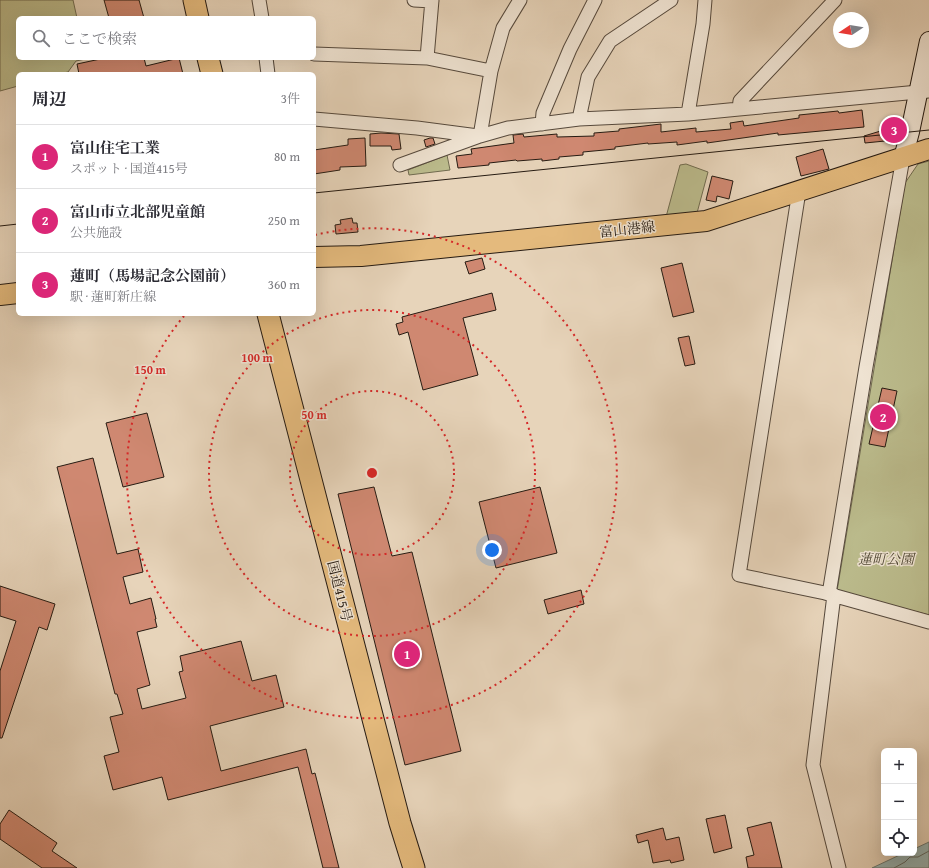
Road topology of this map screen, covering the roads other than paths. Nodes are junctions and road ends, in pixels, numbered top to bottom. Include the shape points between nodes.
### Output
1 (181, 0) edge
2 (194, 0) edge
3 (259, 0) edge
4 (414, 0) edge
5 (432, 0) edge
6 (520, 0) edge
7 (595, 0) edge
8 (671, 0) edge
9 (705, 0) edge
10 (835, 0) edge
11 (185, 16) edge
12 (198, 16) edge
13 (262, 16) edge
14 (929, 41) edge
15 (316, 54) edge
16 (427, 58) junction
17 (195, 60) edge
18 (208, 60) edge
19 (266, 60) edge
20 (491, 71) junction
21 (198, 72) edge
22 (212, 72) edge
23 (268, 72) edge
24 (924, 91) edge
25 (739, 109) junction
26 (688, 114) junction
27 (316, 119) edge
28 (579, 119) junction
29 (542, 124) junction
30 (480, 136) junction
31 (929, 149) edge
32 (903, 158) junction
33 (400, 165) dead end
34 (799, 192) junction
35 (316, 257) edge
36 (16, 293) edge
37 (0, 295) edge
38 (255, 316) edge
39 (269, 316) edge
40 (832, 595) junction
41 (929, 622) edge
42 (398, 868) edge
43 (414, 868) edge
44 (840, 868) edge

1 - 11 highway
2 - 12 highway
3 - 13 street
4 - 5 street
5 - 16 street
6 - 20 street via 503,28
7 - 29 street via 570,49 543,112
8 - 28 street via 610,41 588,77
9 - 26 street
10 - 25 street via 740,101
14 - 24 main road
15 - 16 street
16 - 20 street
17 - 21 highway
18 - 22 highway
19 - 23 street
20 - 30 street
24 - 25 street
24 - 32 main road
25 - 26 street
26 - 28 street
27 - 30 street
28 - 29 street
29 - 30 street via 508,128
30 - 33 street
31 - 32 main road, 富山港線
32 - 34 main road, 富山港線
32 - 40 street via 866,367
34 - 35 main road, 富山港線 via 706,221 361,256
34 - 40 street via 739,574
36 - 37 main road
38 - 42 highway, 国道415号 via 291,448
39 - 43 highway, 国道415号 via 400,823
40 - 41 street
40 - 44 street via 813,765

